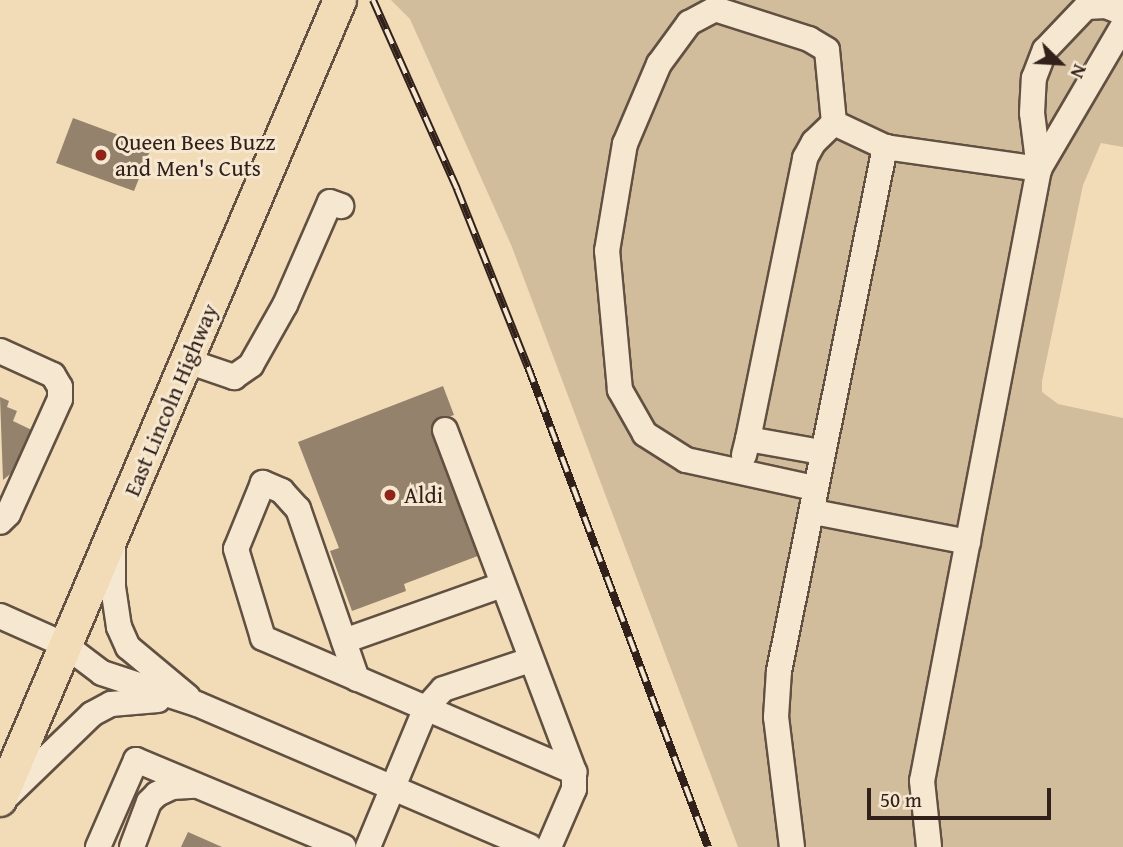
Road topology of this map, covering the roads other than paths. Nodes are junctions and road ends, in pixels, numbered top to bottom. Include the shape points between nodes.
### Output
1 (340, 0) edge
2 (1123, 13) edge
3 (1123, 26) edge
4 (834, 122) junction
5 (885, 147) junction
6 (1039, 169) junction
7 (341, 206) dead end
8 (0, 351) edge
9 (187, 361) junction
10 (445, 430) dead end
11 (748, 439) junction
12 (821, 452) junction
13 (741, 470) junction
14 (814, 500) junction
15 (0, 522) edge
16 (114, 534) junction
17 (968, 542) junction
18 (502, 585) junction
19 (0, 616) edge
20 (344, 641) junction
21 (65, 645) junction
22 (530, 660) junction
23 (357, 679) junction
24 (197, 704) junction
25 (426, 708) junction
26 (574, 772) junction
27 (199, 786) junction
28 (393, 788) junction
29 (0, 802) edge
30 (98, 847) edge
31 (132, 847) edge
32 (344, 847) edge
33 (368, 847) edge
34 (530, 847) edge
35 (549, 847) edge
36 (792, 847) edge
37 (929, 847) edge

1 - 9 main road, East Lincoln Highway
2 - 6 street via 1106,6 1086,7 1045,50 1034,78 1032,101
3 - 6 street
4 - 5 street
4 - 11 street via 805,158
4 - 13 street via 827,50 809,39 715,9 689,23 659,64 625,144 607,251 620,390 645,434 687,460
5 - 6 street
5 - 12 street
6 - 17 street
7 - 9 street via 330,202 285,305 251,365 234,377
8 - 15 street via 52,375 60,387 60,399 8,514
9 - 16 main road, East Lincoln Highway
10 - 18 street
11 - 12 street
11 - 13 street
12 - 14 street
13 - 14 street
14 - 17 street
14 - 36 street via 779,671 776,717
16 - 21 main road, East Lincoln Highway
16 - 24 street via 113,587 119,627 128,647
17 - 37 street via 922,781
18 - 20 street
18 - 22 street
19 - 21 street
20 - 23 street
20 - 23 street via 298,509 282,491 263,483 236,549 263,638
21 - 24 street via 102,673
21 - 29 main road, East Lincoln Highway
22 - 25 street via 443,689
22 - 26 street
23 - 25 street
24 - 28 street
24 - 29 street via 137,699 107,706 84,721
25 - 26 street
25 - 28 street
26 - 35 street via 574,789
27 - 30 street via 136,760
27 - 31 street via 172,787 157,794 149,802
27 - 32 street
28 - 33 street
28 - 34 street

